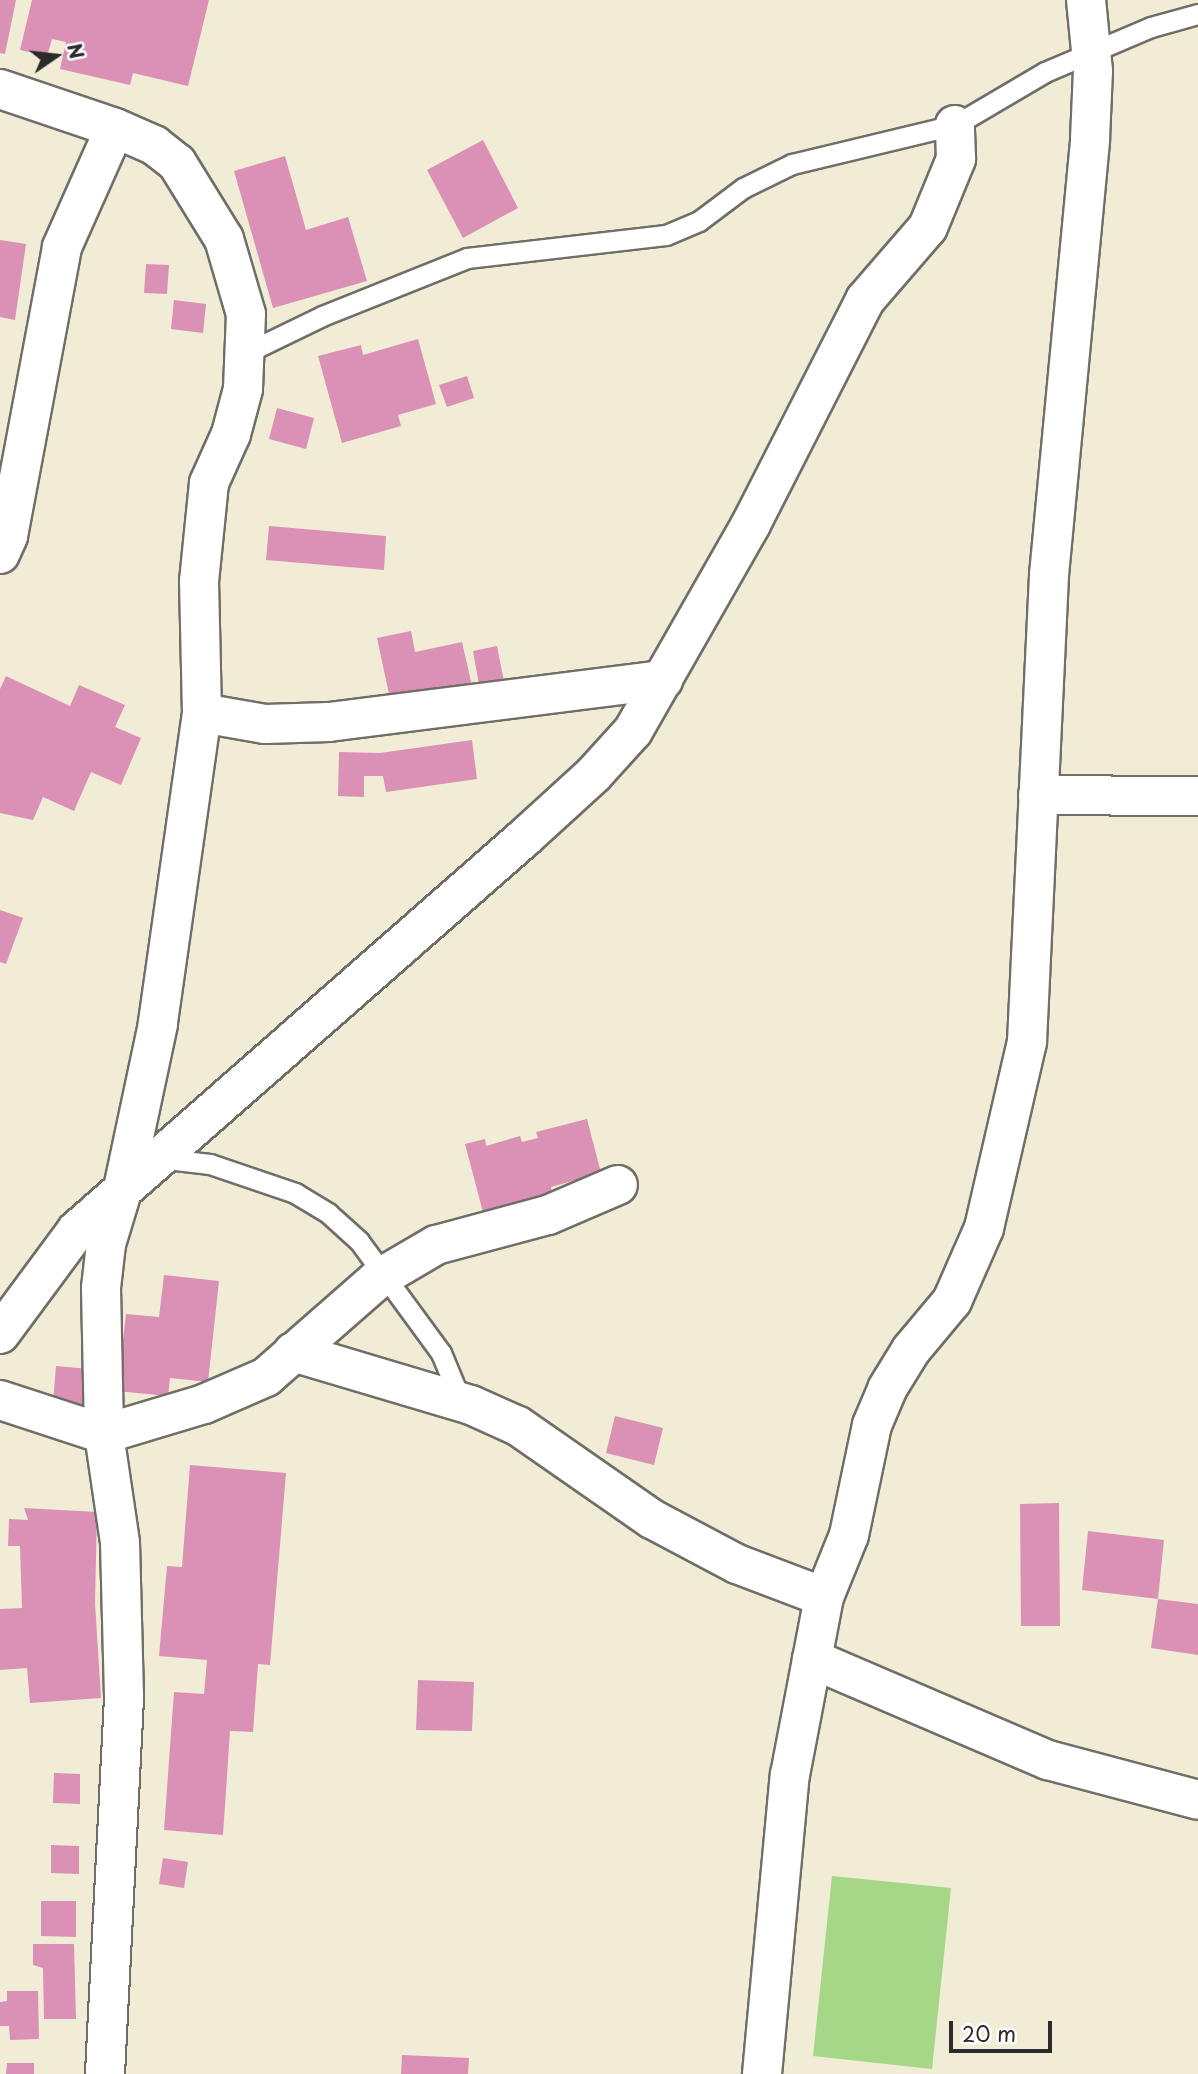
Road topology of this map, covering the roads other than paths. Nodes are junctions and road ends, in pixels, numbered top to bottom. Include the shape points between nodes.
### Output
1 (1086, 0) edge
2 (1198, 14) edge
3 (1091, 54) junction
4 (0, 89) edge
5 (955, 125) junction
6 (115, 128) junction
7 (247, 352) junction
8 (0, 554) edge
9 (663, 680) junction
10 (202, 713) junction
11 (1038, 795) junction
12 (1198, 796) edge
13 (157, 1158) junction
14 (618, 1185) dead end
15 (123, 1188) junction
16 (385, 1275) junction
17 (0, 1334) edge
18 (293, 1352) junction
19 (0, 1400) edge
20 (461, 1401) junction
21 (104, 1434) junction
22 (824, 1597) junction
23 (811, 1659) junction
24 (1198, 1800) edge
25 (105, 2074) edge
26 (762, 2074) edge

1 - 3 street
2 - 3 lane via 1151,27
3 - 5 lane via 1045,72
3 - 11 street via 1090,139 1049,575
4 - 6 street
5 - 7 lane via 792,164 743,188 699,221 666,235 467,258 322,316
5 - 9 street via 956,159 928,228 865,300 751,524
6 - 7 street via 170,157 196,189 238,275
6 - 8 street via 62,247 8,536
7 - 10 street via 231,434 209,483 199,581
9 - 10 street via 329,722 265,724
9 - 13 street via 633,731 594,774
10 - 15 street via 158,1024
11 - 12 street
11 - 22 street via 1027,1042 987,1216 952,1301 911,1349 887,1389 868,1438 849,1535
13 - 15 street
13 - 16 lane via 210,1164 295,1193 328,1213
14 - 16 street via 548,1215 436,1245
15 - 17 street via 77,1230
15 - 21 street via 106,1244 101,1288
16 - 18 street
16 - 20 lane via 441,1353
18 - 20 street
18 - 21 street via 266,1377 204,1404
19 - 21 street
20 - 22 street via 518,1426 652,1519 737,1564
21 - 25 street via 120,1543 124,1699
22 - 23 street
23 - 24 street via 1048,1760
23 - 26 street via 790,1775

